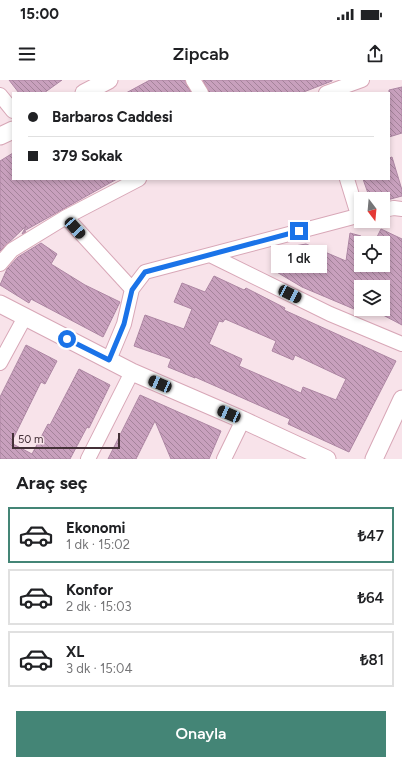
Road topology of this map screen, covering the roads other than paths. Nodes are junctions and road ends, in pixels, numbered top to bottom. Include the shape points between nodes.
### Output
1 (109, 80) edge
2 (193, 80) edge
3 (362, 80) edge
4 (86, 92) edge
5 (200, 92) edge
6 (329, 92) edge
7 (0, 94) edge
8 (12, 110) edge
9 (12, 130) edge
10 (0, 136) edge
11 (137, 180) edge
12 (347, 180) edge
13 (354, 198) edge
14 (390, 209) edge
15 (402, 209) edge
16 (66, 217) junction
17 (354, 217) edge
18 (210, 255) junction
19 (0, 264) edge
20 (132, 290) junction
21 (0, 304) edge
22 (24, 317) junction
23 (402, 344) edge
24 (109, 360) junction
25 (0, 363) edge
26 (132, 372) junction
27 (402, 399) edge
28 (243, 420) junction
29 (88, 459) edge
30 (224, 459) edge
31 (327, 459) edge
32 (374, 459) edge

1 - 4 street
2 - 5 street
3 - 6 street
7 - 8 street
9 - 10 street
11 - 16 street
12 - 13 street
14 - 15 street
16 - 19 street via 12,250
16 - 20 street
17 - 18 street
18 - 20 street via 145,272
18 - 23 street via 330,314
20 - 24 street via 124,324
21 - 22 street
22 - 24 street
22 - 25 street
24 - 26 street
26 - 28 street
26 - 29 street
27 - 32 street
28 - 30 street
28 - 31 street

